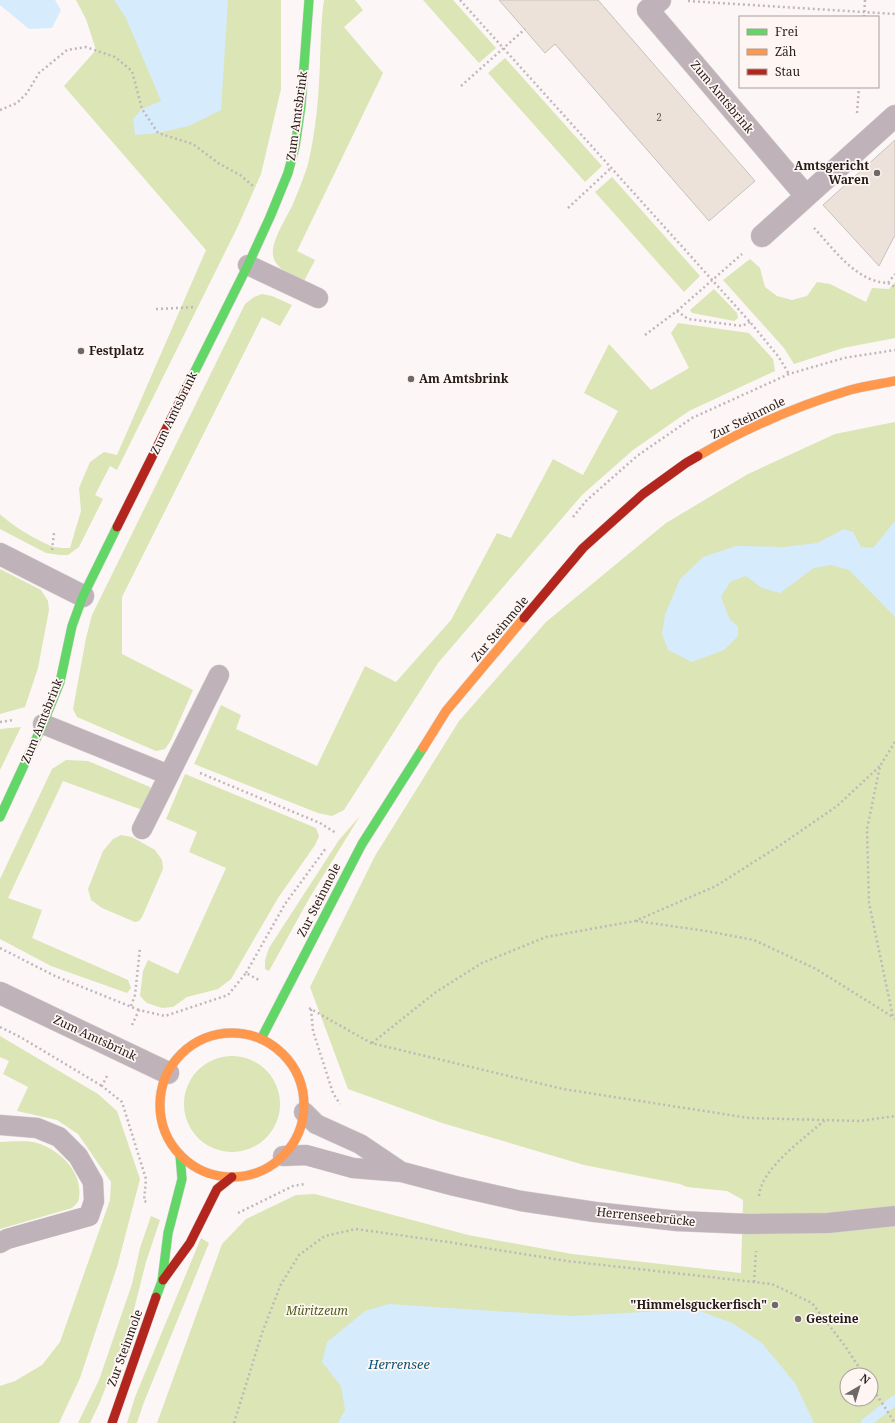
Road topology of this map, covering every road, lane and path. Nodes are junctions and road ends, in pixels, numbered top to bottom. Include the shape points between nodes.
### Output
1 (309, 0) edge
2 (460, 0) edge
3 (865, 0) edge
4 (654, 5) edge
5 (864, 12) junction
6 (895, 14) edge
7 (864, 16) edge
8 (525, 29) dead end
9 (504, 49) junction
10 (461, 86) dead end
11 (0, 110) edge
12 (895, 116) edge
13 (611, 168) junction
14 (278, 200) junction
15 (800, 201) junction
16 (568, 208) dead end
17 (762, 236) joint
18 (248, 264) junction
19 (895, 274) edge
20 (712, 279) junction
21 (888, 283) junction
22 (895, 287) edge
23 (318, 298) dead end
24 (227, 306) junction
25 (156, 309) dead end
26 (677, 311) junction
27 (750, 322) junction
28 (644, 335) dead end
29 (895, 350) edge
30 (844, 358) dead end
31 (789, 374) dead end
32 (895, 381) edge
33 (0, 554) edge
34 (83, 596) junction
35 (219, 675) dead end
36 (43, 724) junction
37 (895, 742) edge
38 (880, 766) junction
39 (172, 768) junction
40 (0, 817) edge
41 (142, 829) dead end
42 (337, 834) dead end
43 (327, 846) dead end
44 (635, 921) junction
45 (0, 948) edge
46 (140, 948) dead end
47 (246, 973) junction
48 (0, 993) edge
49 (284, 994) junction
50 (131, 1006) junction
51 (311, 1009) junction
52 (139, 1010) junction
53 (894, 1018) edge
54 (0, 1027) edge
55 (261, 1039) junction
56 (372, 1043) junction
57 (120, 1049) junction
58 (168, 1073) junction
59 (102, 1086) junction
60 (304, 1112) junction
61 (895, 1116) edge
62 (825, 1120) junction
63 (0, 1125) edge
64 (334, 1133) junction
65 (180, 1155) junction
66 (283, 1156) junction
67 (326, 1161) junction
68 (774, 1164) dead end
69 (402, 1172) junction
70 (232, 1177) junction
71 (173, 1212) junction
72 (235, 1216) dead end
73 (895, 1216) edge
74 (0, 1243) edge
75 (162, 1281) junction
76 (859, 1367) edge
77 (879, 1398) edge
78 (112, 1423) edge
79 (234, 1423) edge
80 (895, 1423) edge

1 - 14 street, Zum Amtsbrink via 301,106 295,147
2 - 9 path
3 - 5 path
4 - 5 path via 690,1
4 - 15 street, Zum Amtsbrink
5 - 6 path
5 - 7 path
8 - 9 path
9 - 10 path
9 - 13 path
11 - 14 path via 16,103 27,93 39,73 67,50 86,47 116,57 132,71 142,109 158,133 193,144 218,163 240,175 261,193
12 - 15 street
13 - 16 path
13 - 20 path
14 - 18 street, Zum Amtsbrink
15 - 17 street
15 - 21 path via 851,268 876,283
17 - 20 path
18 - 23 lane
18 - 24 street, Zum Amtsbrink
19 - 21 path
20 - 26 path
20 - 27 path
21 - 22 path
24 - 25 path
24 - 34 street, Zum Amtsbrink
26 - 27 path via 688,319 742,326
26 - 28 path
27 - 31 path
29 - 30 path
32 - 49 street, Zur Steinmole via 851,390 802,406 731,437 643,494 583,548 446,711 362,844
33 - 34 street
34 - 36 street, Zum Amtsbrink via 72,626 60,682
35 - 39 lane
36 - 39 lane
36 - 40 street, Zum Amtsbrink
37 - 38 path
38 - 44 path via 837,806 716,886
38 - 53 path via 867,829 869,903
39 - 41 lane
39 - 42 path via 320,823
43 - 47 path via 285,904
44 - 53 path via 754,940 816,969
44 - 56 path via 546,937 482,963 436,992
45 - 50 path via 55,976
46 - 50 path via 135,995
47 - 49 path
47 - 52 path via 228,995 165,1016
48 - 57 street, Zum Amtsbrink
49 - 51 path
49 - 55 street, Zur Steinmole
50 - 52 path
51 - 56 path
51 - 64 path via 313,1032 334,1093 342,1106
52 - 57 path
54 - 59 path
55 - 58 street via 244,1034 226,1033 208,1037 191,1045
55 - 60 street via 276,1048 289,1061 298,1077 303,1094
56 - 62 path via 563,1089 749,1118
57 - 58 street, Zum Amtsbrink
57 - 59 path
58 - 65 street via 161,1094 161,1115 167,1137
59 - 71 path via 122,1102 146,1179 144,1201
60 - 64 lane, Herrenseebrücke via 316,1124
60 - 66 street via 293,1143
61 - 62 path via 860,1121
62 - 68 path
63 - 74 lane via 37,1128 59,1137 78,1156 93,1182 94,1201 89,1216
64 - 69 lane, Herrenseebrücke via 360,1144
65 - 70 street via 195,1167 213,1175
65 - 71 street, Zur Steinmole via 182,1179
66 - 67 lane, Herrenseebrücke via 306,1155
66 - 70 street via 268,1168 251,1175
67 - 69 lane, Herrenseebrücke via 353,1168
67 - 72 path via 318,1183 293,1186 240,1211
69 - 73 lane, Herrenseebrücke, bridge via 521,1201 677,1221 748,1224 828,1223
70 - 75 street, Zur Steinmole via 217,1189 190,1243
71 - 75 street, Zur Steinmole
75 - 78 street, Zur Steinmole
76 - 79 path via 812,1304 772,1284 567,1261 356,1228 325,1236 299,1255 281,1284 262,1333
77 - 80 path

